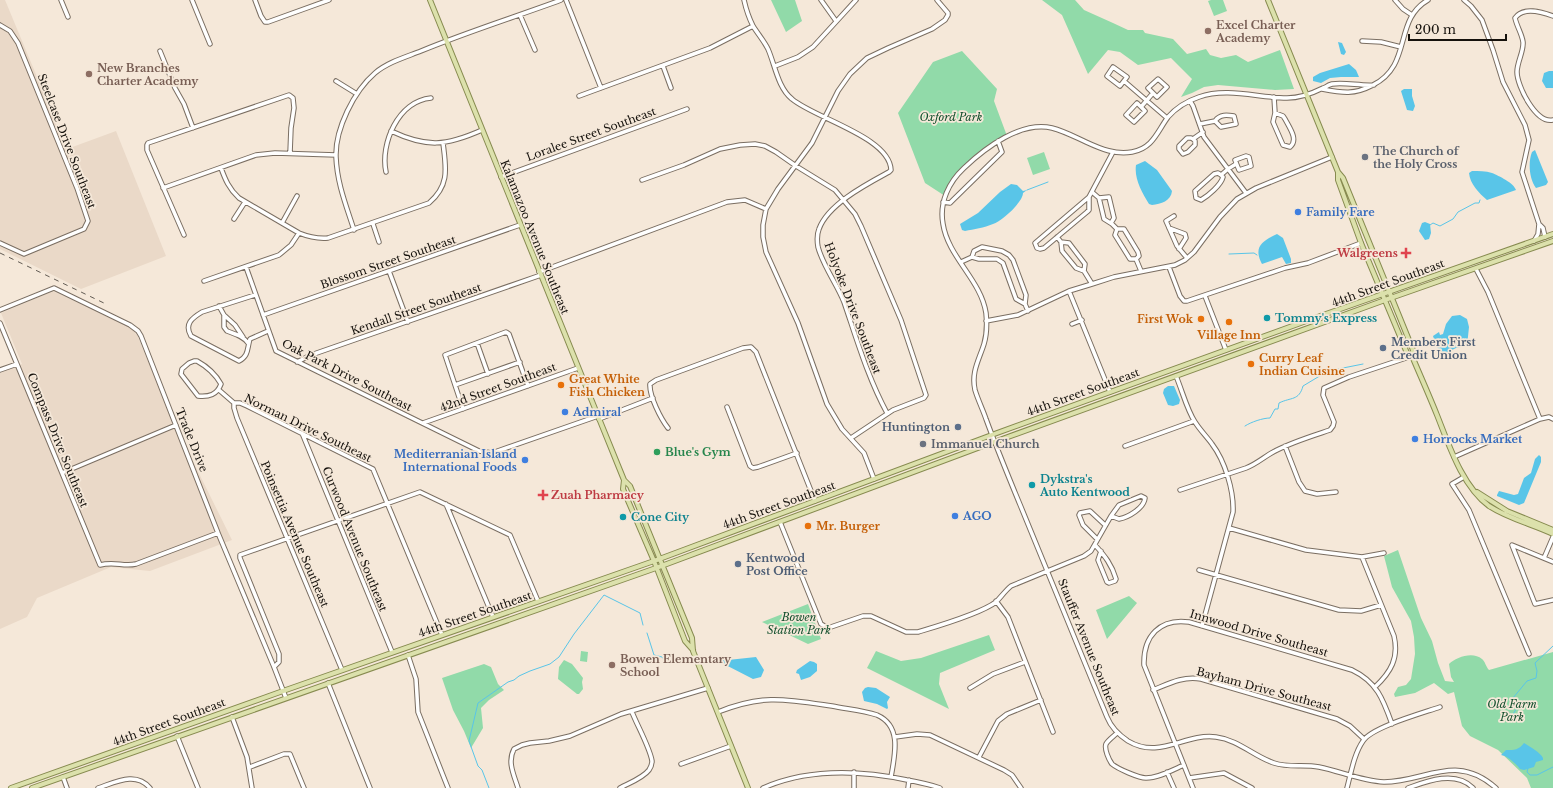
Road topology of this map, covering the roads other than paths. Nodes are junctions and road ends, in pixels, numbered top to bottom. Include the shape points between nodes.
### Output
1 (61, 0) edge
2 (192, 0) edge
3 (255, 0) edge
4 (329, 0) edge
5 (430, 0) edge
6 (562, 0) edge
7 (566, 0) edge
8 (744, 0) edge
9 (821, 0) edge
10 (856, 0) edge
11 (937, 0) edge
12 (1268, 0) edge
13 (1396, 0) edge
14 (1428, 0) edge
15 (1465, 0) edge
16 (320, 2) edge
17 (520, 15) junction
18 (1412, 15) junction
19 (1553, 16) edge
20 (68, 17) dead end
21 (836, 21) junction
22 (0, 25) edge
23 (753, 26) junction
24 (446, 41) junction
25 (1362, 41) dead end
26 (210, 44) dead end
27 (1401, 47) junction
28 (535, 50) dead end
29 (160, 51) dead end
30 (663, 66) junction
31 (775, 66) junction
32 (336, 81) dead end
33 (1124, 81) junction
34 (1374, 85) junction
35 (601, 88) junction
36 (671, 88) dead end
37 (1322, 89) junction
38 (1153, 93) junction
39 (357, 94) junction
40 (1307, 94) junction
41 (579, 96) dead end
42 (1274, 97) junction
43 (431, 98) dead end
44 (1147, 100) junction
45 (1190, 101) junction
46 (1141, 107) junction
47 (687, 109) dead end
48 (1275, 113) junction
49 (826, 118) junction
50 (1167, 118) junction
51 (1553, 120) edge
52 (1215, 121) junction
53 (1200, 124) junction
54 (193, 128) junction
55 (391, 130) junction
56 (482, 130) junction
57 (1203, 132) junction
58 (1193, 140) junction
59 (998, 141) junction
60 (443, 143) junction
61 (1113, 152) junction
62 (290, 153) junction
63 (336, 155) junction
64 (1332, 158) junction
65 (1236, 164) junction
66 (796, 166) junction
67 (221, 168) junction
68 (1228, 169) junction
69 (386, 172) dead end
70 (1338, 172) junction
71 (1221, 175) junction
72 (502, 177) junction
73 (642, 180) dead end
74 (163, 188) junction
75 (1092, 192) junction
76 (1246, 193) junction
77 (297, 196) dead end
78 (1089, 197) junction
79 (1099, 198) junction
80 (844, 200) junction
81 (245, 202) junction
82 (943, 202) junction
83 (1346, 202) junction
84 (766, 210) junction
85 (1174, 216) dead end
86 (234, 219) dead end
87 (282, 223) junction
88 (1111, 223) junction
89 (1362, 223) junction
90 (373, 224) junction
91 (1540, 224) junction
92 (520, 225) junction
93 (1169, 228) junction
94 (1117, 229) junction
95 (354, 230) junction
96 (298, 233) junction
97 (1357, 233) junction
98 (1553, 234) edge
99 (184, 235) dead end
100 (1057, 237) junction
101 (1545, 237) junction
102 (1534, 240) junction
103 (1553, 241) edge
104 (379, 242) dead end
105 (1061, 242) junction
106 (0, 243) edge
107 (1361, 244) junction
108 (1370, 244) junction
109 (1540, 246) junction
110 (1179, 249) junction
111 (972, 258) junction
112 (1187, 258) junction
113 (1136, 259) junction
114 (1482, 259) junction
115 (961, 262) junction
116 (1466, 264) junction
117 (246, 267) junction
118 (1169, 267) junction
119 (1476, 269) junction
120 (390, 271) junction
121 (1084, 271) junction
122 (1141, 271) junction
123 (540, 273) junction
124 (1462, 274) junction
125 (204, 281) dead end
126 (1092, 284) junction
127 (1069, 291) junction
128 (1389, 292) junction
129 (1382, 294) junction
130 (255, 295) junction
131 (1205, 296) junction
132 (1392, 298) junction
133 (1385, 300) junction
134 (1025, 304) junction
135 (219, 306) junction
136 (0, 310) edge
137 (1028, 311) junction
138 (224, 315) junction
139 (263, 315) junction
140 (1320, 316) junction
141 (986, 320) junction
142 (1082, 320) junction
143 (1309, 320) junction
144 (408, 322) junction
145 (0, 323) edge
146 (1072, 324) dead end
147 (1314, 326) junction
148 (1304, 330) junction
149 (268, 331) junction
150 (1398, 333) junction
151 (245, 339) junction
152 (1410, 342) junction
153 (477, 343) junction
154 (248, 344) junction
155 (1226, 350) junction
156 (1412, 356) junction
157 (297, 362) junction
158 (520, 362) junction
159 (1218, 362) junction
160 (17, 364) junction
161 (1184, 365) junction
162 (578, 368) junction
163 (0, 370) edge
164 (488, 374) junction
165 (1176, 376) junction
166 (455, 385) junction
167 (528, 386) junction
168 (219, 390) junction
169 (1110, 392) junction
170 (653, 398) junction
171 (234, 403) junction
172 (1077, 404) junction
173 (727, 407) dead end
174 (463, 409) junction
175 (1086, 409) junction
176 (1060, 410) junction
177 (887, 413) junction
178 (1073, 414) junction
179 (598, 418) junction
180 (1058, 419) junction
181 (1540, 419) junction
182 (1553, 419) edge
183 (1194, 421) junction
184 (423, 424) junction
185 (176, 425) junction
186 (668, 428) dead end
187 (302, 433) junction
188 (992, 435) junction
189 (851, 438) junction
190 (994, 442) junction
191 (1125, 446) dead end
192 (1285, 446) junction
193 (797, 453) junction
194 (936, 456) junction
195 (1454, 457) junction
196 (915, 472) junction
197 (62, 473) junction
198 (1227, 474) junction
199 (1464, 477) junction
200 (874, 479) junction
201 (624, 480) junction
202 (868, 489) junction
203 (1180, 490) dead end
204 (1475, 491) junction
205 (1336, 492) dead end
206 (626, 495) junction
207 (636, 500) junction
208 (815, 501) junction
209 (388, 502) junction
210 (446, 504) junction
211 (789, 511) junction
212 (1111, 516) junction
213 (767, 519) junction
214 (338, 520) junction
215 (780, 522) junction
216 (1105, 525) junction
217 (1229, 528) junction
218 (760, 529) junction
219 (1553, 530) edge
220 (218, 533) junction
221 (1553, 536) edge
222 (287, 538) junction
223 (1097, 539) junction
224 (1095, 545) junction
225 (1101, 551) junction
226 (1384, 553) dead end
227 (1362, 557) junction
228 (1544, 558) junction
229 (660, 559) junction
230 (654, 561) junction
231 (1553, 562) edge
232 (662, 566) junction
233 (656, 568) junction
234 (1199, 570) dead end
235 (1048, 572) junction
236 (1216, 574) junction
237 (592, 583) junction
238 (586, 592) junction
239 (549, 597) junction
240 (1553, 600) edge
241 (538, 601) junction
242 (996, 601) junction
243 (1381, 605) junction
244 (543, 607) junction
245 (531, 611) junction
246 (493, 617) junction
247 (480, 622) junction
248 (678, 625) junction
249 (1202, 626) junction
250 (475, 631) junction
251 (689, 631) junction
252 (442, 635) junction
253 (417, 644) junction
254 (693, 650) junction
255 (392, 652) junction
256 (1529, 654) dead end
257 (408, 655) junction
258 (386, 662) junction
259 (1025, 662) junction
260 (274, 667) junction
261 (342, 670) junction
262 (336, 672) junction
263 (328, 683) junction
264 (1375, 687) junction
265 (708, 688) junction
266 (970, 688) dead end
267 (1154, 690) junction
268 (283, 691) junction
269 (286, 698) junction
270 (1041, 700) junction
271 (1440, 708) dead end
272 (632, 712) junction
273 (718, 712) junction
274 (232, 717) junction
275 (1392, 724) junction
276 (186, 725) junction
277 (1053, 732) dead end
278 (1117, 733) junction
279 (177, 736) junction
280 (895, 737) junction
281 (148, 739) junction
282 (1364, 739) junction
283 (1175, 744) junction
284 (731, 746) junction
285 (143, 748) junction
286 (980, 757) junction
287 (681, 764) dead end
288 (1184, 765) junction
289 (73, 766) junction
290 (250, 767) junction
291 (854, 772) junction
292 (1167, 772) junction
293 (1350, 776) junction
294 (63, 777) junction
295 (891, 777) junction
296 (1189, 778) junction
297 (909, 780) junction
298 (10, 788) edge
299 (32, 788) edge
300 (67, 788) edge
301 (98, 788) edge
302 (150, 788) edge
303 (198, 788) edge
304 (252, 788) edge
305 (304, 788) edge
306 (370, 788) edge
307 (448, 788) edge
308 (518, 788) edge
309 (620, 788) edge
310 (748, 788) edge
311 (763, 788) edge
312 (854, 788) edge
313 (908, 788) edge
314 (940, 788) edge
315 (1021, 788) edge
316 (1174, 788) edge
317 (1193, 788) edge
318 (1252, 788) edge
319 (1347, 788) edge
320 (1408, 788) edge
321 (1473, 788) edge
322 (1496, 788) edge

1 - 20 street
2 - 26 street
3 - 16 street via 266,22 272,22
4 - 16 street
5 - 24 main road, Kalamazoo Avenue Southeast
6 - 17 street
7 - 35 street
8 - 23 street
9 - 21 street
10 - 21 street
11 - 49 street via 946,10 948,15 945,20 932,29 868,58 846,78
12 - 40 main road
13 - 18 street
14 - 18 street via 1417,7
15 - 91 street via 1482,20 1503,82 1528,132 1529,140 1522,172
17 - 24 street
17 - 28 street
18 - 27 street
19 - 51 street via 1527,11 1515,18 1523,44 1517,70 1518,78 1523,91 1540,116 1545,120
21 - 31 street via 806,52
22 - 106 street, Steelcase Drive Southeast via 10,31 18,43 88,221 84,229 24,254
23 - 30 street via 710,48
23 - 31 street via 768,49
24 - 39 street via 383,68 375,73
24 - 56 main road, Kalamazoo Avenue Southeast
25 - 27 street
27 - 34 street via 1393,70
29 - 54 street
30 - 35 street
30 - 36 street
31 - 49 street via 790,98
32 - 39 street
33 - 33 street via 1120,86 1107,76 1114,67 1127,77
33 - 44 street
34 - 37 street via 1342,84 1329,85
34 - 37 street via 1350,93
35 - 41 street
37 - 40 street
38 - 38 street via 1148,88 1158,79 1166,87 1156,97
38 - 44 street
39 - 63 street via 343,122
40 - 42 street via 1291,98
40 - 64 main road
42 - 45 street via 1223,93
42 - 48 street
43 - 55 street via 420,100 409,108
44 - 46 street
44 - 50 street
45 - 50 street
45 - 53 street
46 - 46 street via 1145,111 1134,122 1126,115 1137,103
47 - 72 street, Loralee Street Southeast
48 - 48 street via 1273,122 1283,146 1290,147 1294,144 1294,139 1283,116
49 - 66 street
49 - 80 street, Holyoke Drive Southeast via 874,144 889,163 891,170
50 - 61 street via 1151,143 1131,152
52 - 52 street via 1222,115 1236,118 1236,124 1221,126
52 - 53 street
53 - 57 street
54 - 62 street via 289,95 293,98 294,108
54 - 74 street via 147,145
55 - 60 street via 415,141
55 - 69 street via 385,150
56 - 60 street via 462,139
56 - 72 main road, Kalamazoo Avenue Southeast
57 - 58 street
57 - 68 street
58 - 58 street via 1187,138 1179,149 1186,154 1195,145
59 - 61 street via 1023,130 1051,128
59 - 82 street via 960,172 950,184
59 - 82 street via 1002,152 950,203
60 - 90 street via 446,169 441,191 423,206
61 - 75 street
62 - 63 street
62 - 67 street via 256,155
63 - 95 street via 339,185
64 - 70 main road
64 - 76 street
65 - 65 street via 1235,160 1246,156 1252,165 1240,171
65 - 68 street
66 - 73 street via 765,146 740,145 720,149
66 - 80 street via 831,186
66 - 84 street
67 - 74 street
67 - 81 street via 233,193
68 - 71 street
68 - 76 street
70 - 83 main road via 1338,180
70 - 89 main road
71 - 71 street via 1214,174 1196,191 1196,198 1201,200 1209,194 1222,181
72 - 92 main road, Kalamazoo Avenue Southeast
74 - 99 street
75 - 78 street
75 - 79 street
76 - 112 street via 1229,206
77 - 87 street
78 - 100 street via 1089,210
78 - 100 street via 1035,243 1038,249 1042,249
79 - 88 street via 1104,218
79 - 88 street via 1109,197 1114,218
80 - 177 street, Holyoke Drive Southeast via 829,214 819,229 818,247 843,301 864,362
80 - 177 street via 855,214 892,298 926,396
81 - 86 street
81 - 87 street
82 - 115 street, Stauffer Avenue Southeast via 943,227
83 - 89 main road via 1356,220
83 - 97 main road
84 - 123 street, Kendall Street Southeast via 745,200 727,202
84 - 189 street via 763,225 766,252 798,323 827,404 842,429
85 - 93 street via 1166,220
87 - 96 street
88 - 94 street
89 - 108 main road
90 - 95 street
90 - 104 street
91 - 101 street
91 - 102 street
92 - 120 street, Blossom Street Southeast
92 - 123 main road, Kalamazoo Avenue Southeast
93 - 110 street
93 - 110 street via 1185,234 1186,238
94 - 113 street via 1115,235 1126,253 1131,259
94 - 113 street via 1124,229 1138,252
95 - 96 street via 335,237 318,239
96 - 117 street via 291,246 279,255
97 - 107 main road
97 - 108 main road via 1363,233
98 - 101 main road, 44th Street Southeast
100 - 105 street
101 - 102 main road, 44th Street Southeast
101 - 109 main road
102 - 114 main road, 44th Street Southeast
103 - 109 main road, 44th Street Southeast
105 - 121 street via 1062,251 1076,268
105 - 121 street via 1068,243 1085,264
107 - 129 main road
107 - 131 street
108 - 128 main road
109 - 119 main road, 44th Street Southeast
110 - 112 street
111 - 115 street
111 - 134 street via 997,259 1003,263 1016,299
111 - 134 street via 974,251 982,247 1007,253 1026,295
112 - 118 street
113 - 122 street
114 - 116 main road, 44th Street Southeast
114 - 119 main road via 1476,264
115 - 141 street, Stauffer Avenue Southeast via 980,294
116 - 124 main road
116 - 128 main road, 44th Street Southeast
117 - 125 street
117 - 130 street, Oak Park Drive Southeast
118 - 122 street
118 - 131 street via 1182,299 1187,301
119 - 124 main road, 44th Street Southeast
119 - 181 street via 1488,292
120 - 139 street, Blossom Street Southeast
120 - 144 street
121 - 126 street
122 - 126 street
123 - 144 street, Kendall Street Southeast
123 - 162 main road, Kalamazoo Avenue Southeast
124 - 132 main road, 44th Street Southeast
126 - 127 street
127 - 137 street
127 - 142 street
128 - 129 main road, 44th Street Southeast
128 - 132 main road
129 - 133 main road
129 - 140 main road, 44th Street Southeast
130 - 135 street
130 - 139 street, Oak Park Drive Southeast
131 - 155 street
132 - 133 main road, 44th Street Southeast
132 - 152 main road
133 - 147 main road, 44th Street Southeast
133 - 150 main road
134 - 137 street
135 - 138 street
135 - 154 street via 190,320 187,326 191,336 239,361 248,352
136 - 185 street, Trade Drive via 54,288 130,325 141,336
137 - 141 street
138 - 151 street
138 - 151 street via 224,327 227,331
139 - 149 street, Oak Park Drive Southeast
140 - 143 main road, 44th Street Southeast
140 - 147 main road via 1314,322
141 - 188 street, Stauffer Avenue Southeast via 984,344 974,372 974,380
142 - 146 street
142 - 169 street
143 - 148 main road via 1310,323
143 - 155 main road, 44th Street Southeast
144 - 157 street, Kendall Street Southeast
145 - 160 street, Compass Drive Southeast
147 - 148 main road, 44th Street Southeast
148 - 159 main road, 44th Street Southeast
149 - 154 street via 250,339
149 - 157 street, Oak Park Drive Southeast via 276,351
150 - 152 main road
150 - 156 main road via 1407,353
151 - 154 street
152 - 156 main road
153 - 158 street via 508,332
153 - 164 street
153 - 166 street via 446,355
155 - 159 main road via 1218,356
155 - 161 main road, 44th Street Southeast
156 - 192 street via 1327,386 1323,395 1333,419 1333,426 1330,430
156 - 195 main road
157 - 184 street, Oak Park Drive Southeast
158 - 164 street
158 - 167 street
159 - 165 main road, 44th Street Southeast
160 - 163 street
160 - 197 street, Compass Drive Southeast
161 - 165 main road via 1177,371
161 - 169 main road, 44th Street Southeast
162 - 167 street, 42nd Street Southeast
162 - 179 main road, Kalamazoo Avenue Southeast
164 - 166 street
165 - 175 main road, 44th Street Southeast
165 - 183 street
166 - 174 street
167 - 174 street, 42nd Street Southeast
168 - 168 street via 219,380 197,360 182,370 182,374 198,396 212,395
168 - 171 street
169 - 172 main road, 44th Street Southeast
169 - 175 main road via 1107,399
170 - 179 street
170 - 186 street
170 - 193 street via 650,384 656,380 751,347 756,352
171 - 187 street, Norman Drive Southeast via 247,406
171 - 222 street, Poinsettia Avenue Southeast via 237,418
172 - 176 main road, 44th Street Southeast
172 - 178 main road via 1072,408
173 - 193 street via 753,468
174 - 184 street, 42nd Street Southeast
175 - 178 main road, 44th Street Southeast
176 - 180 main road
176 - 188 main road, 44th Street Southeast
177 - 189 street
178 - 180 main road, 44th Street Southeast
179 - 184 street, Oak Park Drive Southeast via 489,453 479,451
179 - 201 main road, Kalamazoo Avenue Southeast
180 - 190 main road, 44th Street Southeast
181 - 182 street
181 - 195 street
183 - 191 street
183 - 198 street via 1214,446
185 - 197 street
185 - 220 street, Trade Drive
187 - 209 street, Norman Drive Southeast via 373,469
187 - 214 street, Curwood Avenue Southeast
188 - 190 street, Stauffer Avenue Southeast
188 - 194 main road, 44th Street Southeast
189 - 200 street via 864,452
190 - 196 main road, 44th Street Southeast
190 - 235 street, Stauffer Avenue Southeast
192 - 198 street via 1256,464
192 - 205 street via 1305,491 1316,494
193 - 208 street
194 - 196 main road via 919,464
194 - 200 main road, 44th Street Southeast
195 - 199 main road
196 - 202 main road, 44th Street Southeast
197 - 220 street, Compass Drive Southeast via 100,565 110,562 136,564
198 - 203 street
198 - 217 street via 1233,505
199 - 204 main road
199 - 256 street via 1452,484 1469,510
200 - 202 main road
200 - 208 main road, 44th Street Southeast
201 - 206 main road, Kalamazoo Avenue Southeast via 623,489
201 - 207 main road, Kalamazoo Avenue Southeast via 630,486
202 - 215 main road, 44th Street Southeast
204 - 219 main road via 1503,509
204 - 221 main road via 1485,502 1505,515
206 - 207 main road via 629,494
206 - 230 main road, Kalamazoo Avenue Southeast
207 - 229 main road, Kalamazoo Avenue Southeast
208 - 211 main road, 44th Street Southeast
209 - 210 street via 420,492
209 - 214 street
209 - 252 street
210 - 241 street via 510,535
210 - 246 street
211 - 213 main road, 44th Street Southeast
211 - 215 main road via 781,517
212 - 212 street via 1119,505 1141,496 1146,500 1127,516
212 - 216 street
213 - 218 main road
213 - 229 main road, 44th Street Southeast
214 - 222 street
214 - 255 street, Curwood Avenue Southeast
215 - 218 main road, 44th Street Southeast
215 - 242 street via 821,624 828,628 858,617 871,616 906,632 918,632 974,613
216 - 223 street
216 - 223 street via 1090,511 1080,513 1083,525
217 - 227 street via 1306,550
217 - 236 street
218 - 232 main road, 44th Street Southeast
220 - 260 street, Trade Drive
221 - 228 street
222 - 260 street via 242,554 240,558 279,654 279,662
222 - 261 street, Poinsettia Avenue Southeast
223 - 224 street
224 - 225 street
224 - 235 street via 1084,556
225 - 225 street via 1116,579 1113,583 1107,582 1098,560
226 - 227 street
227 - 243 street
228 - 231 street
228 - 240 street via 1512,545 1535,604
229 - 230 main road, 44th Street Southeast
229 - 232 main road, Kalamazoo Avenue Southeast
230 - 233 main road, Kalamazoo Avenue Southeast
230 - 237 main road, 44th Street Southeast
232 - 233 main road, 44th Street Southeast
232 - 251 main road, Kalamazoo Avenue Southeast
233 - 238 main road, 44th Street Southeast
233 - 248 main road, Kalamazoo Avenue Southeast
234 - 236 street
235 - 242 street via 1011,586
235 - 278 street, Stauffer Avenue Southeast via 1107,717
236 - 243 street via 1339,610 1361,611
236 - 249 street
237 - 238 main road
237 - 239 main road, 44th Street Southeast
238 - 244 main road, 44th Street Southeast
239 - 241 main road, 44th Street Southeast
239 - 244 main road
241 - 245 main road
241 - 246 main road, 44th Street Southeast
242 - 259 street via 1008,617
243 - 264 street via 1394,636 1396,648 1391,669
244 - 245 main road, 44th Street Southeast
245 - 250 main road, 44th Street Southeast
246 - 247 main road, 44th Street Southeast
247 - 250 main road
247 - 252 main road, 44th Street Southeast
248 - 251 main road via 684,632
248 - 254 main road, Kalamazoo Avenue Southeast via 685,641
249 - 264 street, Innwood Drive Southeast via 1352,670
249 - 267 street, Innwood Drive Southeast via 1184,621 1171,622 1152,634 1145,646 1144,655 1145,666
250 - 257 main road, 44th Street Southeast
251 - 254 main road, Kalamazoo Avenue Southeast
252 - 253 main road, 44th Street Southeast
253 - 255 main road, 44th Street Southeast
253 - 257 main road via 410,649
254 - 265 main road, Kalamazoo Avenue Southeast
255 - 258 main road
255 - 261 main road, 44th Street Southeast
257 - 258 main road, 44th Street Southeast
257 - 307 street via 416,679 418,712
258 - 263 main road, 44th Street Southeast
259 - 266 street via 993,674
259 - 270 street
260 - 268 street, Trade Drive
261 - 262 main road, 44th Street Southeast
262 - 263 main road via 329,677
262 - 268 main road, 44th Street Southeast
263 - 269 main road, 44th Street Southeast
263 - 306 street
264 - 275 street, Innwood Drive Southeast
265 - 272 street
265 - 273 main road, Kalamazoo Avenue Southeast
267 - 282 street, Bayham Drive Southeast via 1181,679 1201,679 1337,719 1350,726
267 - 283 street, Innwood Drive Southeast
268 - 269 street, Trade Drive
268 - 276 main road, 44th Street Southeast
269 - 274 main road, 44th Street Southeast
270 - 277 street
270 - 286 street via 1007,714 998,721
271 - 275 street
272 - 308 street via 570,736 530,743 514,749 510,760
272 - 309 street via 652,761 648,772
273 - 280 street via 746,702 788,699 877,715 892,728
273 - 284 main road, Kalamazoo Avenue Southeast
274 - 279 main road, 44th Street Southeast
274 - 290 street
275 - 282 street
276 - 279 main road
276 - 281 main road, 44th Street Southeast
278 - 283 street, Stauffer Avenue Southeast via 1143,747 1159,748
278 - 292 street via 1106,744 1106,752 1113,764 1142,778
279 - 285 main road, 44th Street Southeast
279 - 303 street
280 - 286 street via 930,735
280 - 295 street
281 - 285 main road
281 - 289 main road, 44th Street Southeast
282 - 293 street via 1356,754
283 - 288 street, Innwood Drive Southeast
283 - 293 street, Stauffer Avenue Southeast via 1197,737 1221,738 1236,742 1276,764 1318,767
284 - 287 street
284 - 310 main road, Kalamazoo Avenue Southeast
285 - 294 main road, 44th Street Southeast
286 - 315 street via 1009,773
288 - 292 street
288 - 296 street, Innwood Drive Southeast
289 - 294 main road via 65,771
289 - 298 main road, 44th Street Southeast
290 - 304 street
290 - 305 street via 290,754
291 - 295 street
291 - 311 street via 814,774
291 - 312 street
292 - 316 street
293 - 319 street
293 - 322 street, Stauffer Avenue Southeast via 1372,781 1395,781 1450,770 1472,774
294 - 299 main road, 44th Street Southeast
294 - 300 street
295 - 297 street
296 - 317 street, Innwood Drive Southeast
296 - 318 street via 1224,773
297 - 313 street
297 - 314 street
301 - 302 street via 129,778 138,779
320 - 321 street via 1450,778 1468,783

